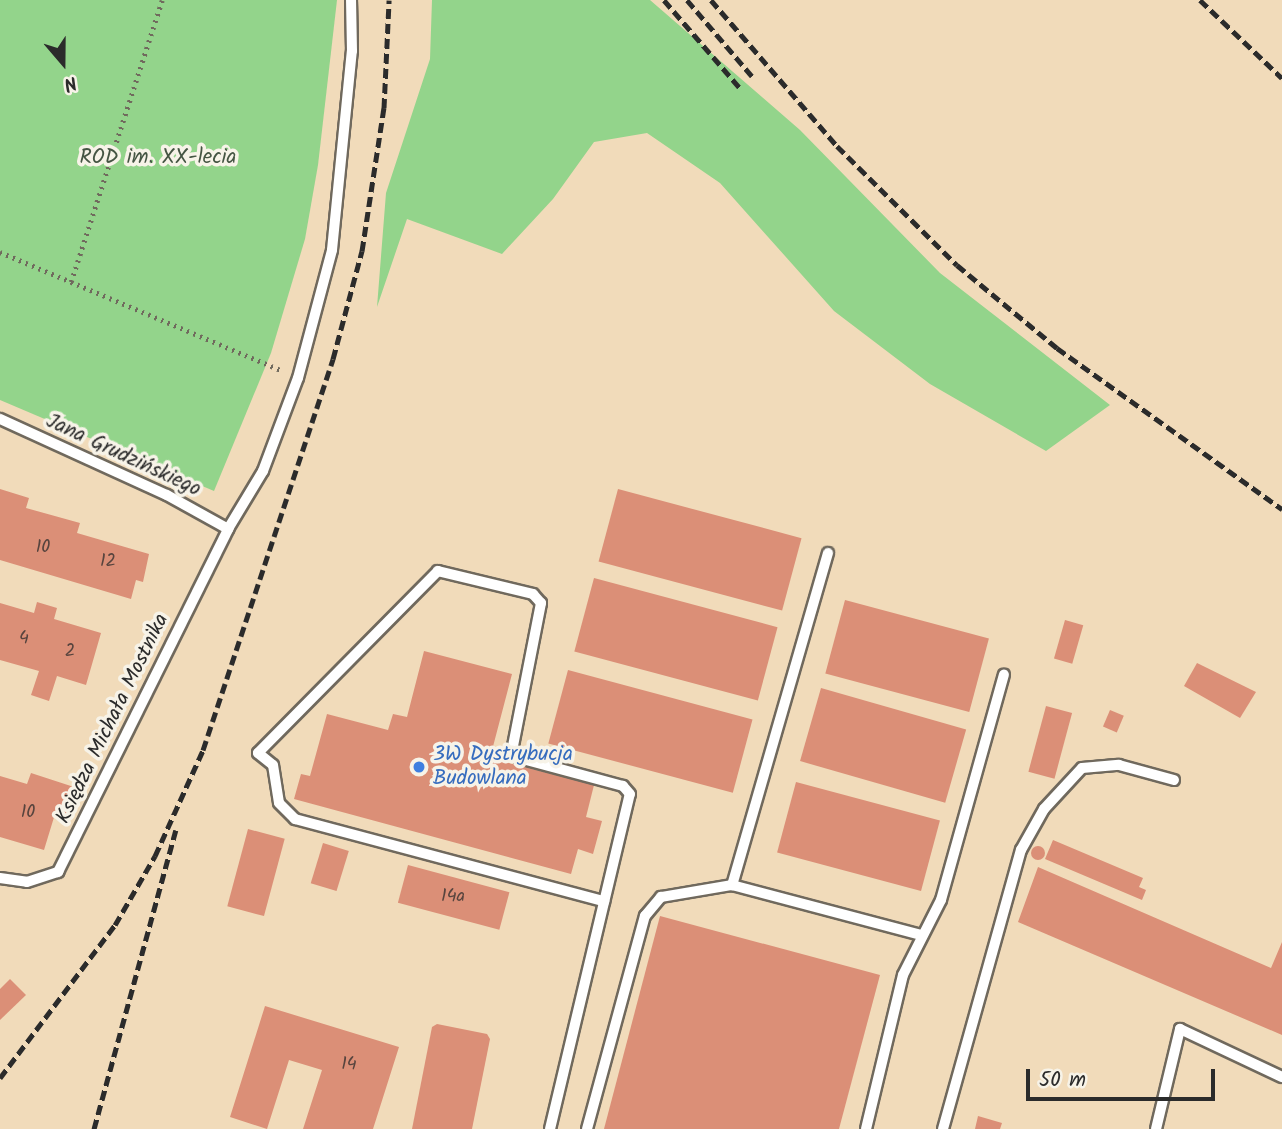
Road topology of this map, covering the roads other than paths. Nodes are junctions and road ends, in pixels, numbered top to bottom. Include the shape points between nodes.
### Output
1 (351, 0) edge
2 (0, 419) edge
3 (228, 529) junction
4 (828, 553) dead end
5 (1004, 675) dead end
6 (1174, 780) dead end
7 (0, 878) edge
8 (733, 885) junction
9 (604, 901) junction
10 (921, 935) junction
11 (1282, 1077) edge
12 (550, 1129) edge
13 (587, 1129) edge
14 (866, 1129) edge
15 (943, 1129) edge
16 (1156, 1129) edge

1 - 3 lane, Księdza Michała Mostnika via 352,51 332,250 298,378 263,471
2 - 3 lane, Jana Grudzińskiego via 167,495
3 - 7 lane, Księdza Michała Mostnika via 58,872 27,882
4 - 8 lane
5 - 10 lane via 941,900
6 - 15 lane via 1119,765 1082,768 1044,809 1021,850
8 - 10 lane
8 - 13 lane via 661,897 645,916
9 - 9 lane via 295,819 279,803 273,765 258,753 438,571 533,594 541,603 540,623 512,751 519,758 623,786 630,794
9 - 12 lane
10 - 14 lane via 903,975
11 - 16 lane via 1180,1028

